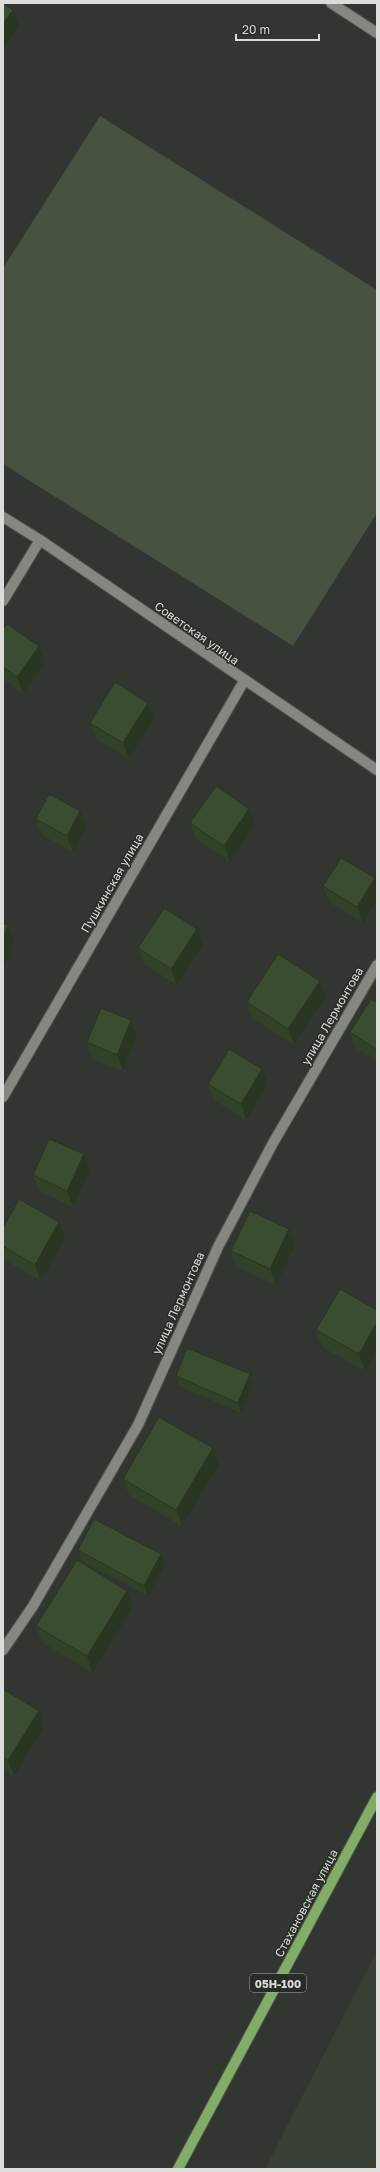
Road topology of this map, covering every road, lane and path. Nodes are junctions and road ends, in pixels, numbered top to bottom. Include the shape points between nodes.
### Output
1 (331, 3) edge
2 (377, 33) edge
3 (3, 517) edge
4 (40, 540) junction
5 (3, 601) edge
6 (244, 681) junction
7 (377, 770) edge
8 (377, 965) edge
9 (3, 1097) edge
10 (3, 1650) edge
11 (377, 1797) edge
12 (178, 2169) edge

1 - 2 street
3 - 4 street, Советская улица
4 - 5 street
4 - 6 street, Советская улица
6 - 7 street, Советская улица
6 - 9 street, Пушкинская улица
8 - 10 street, улица Лермонтова via 273,1143 218,1247 138,1425 33,1606
11 - 12 main road, Стахановская улица / 05Н-100

